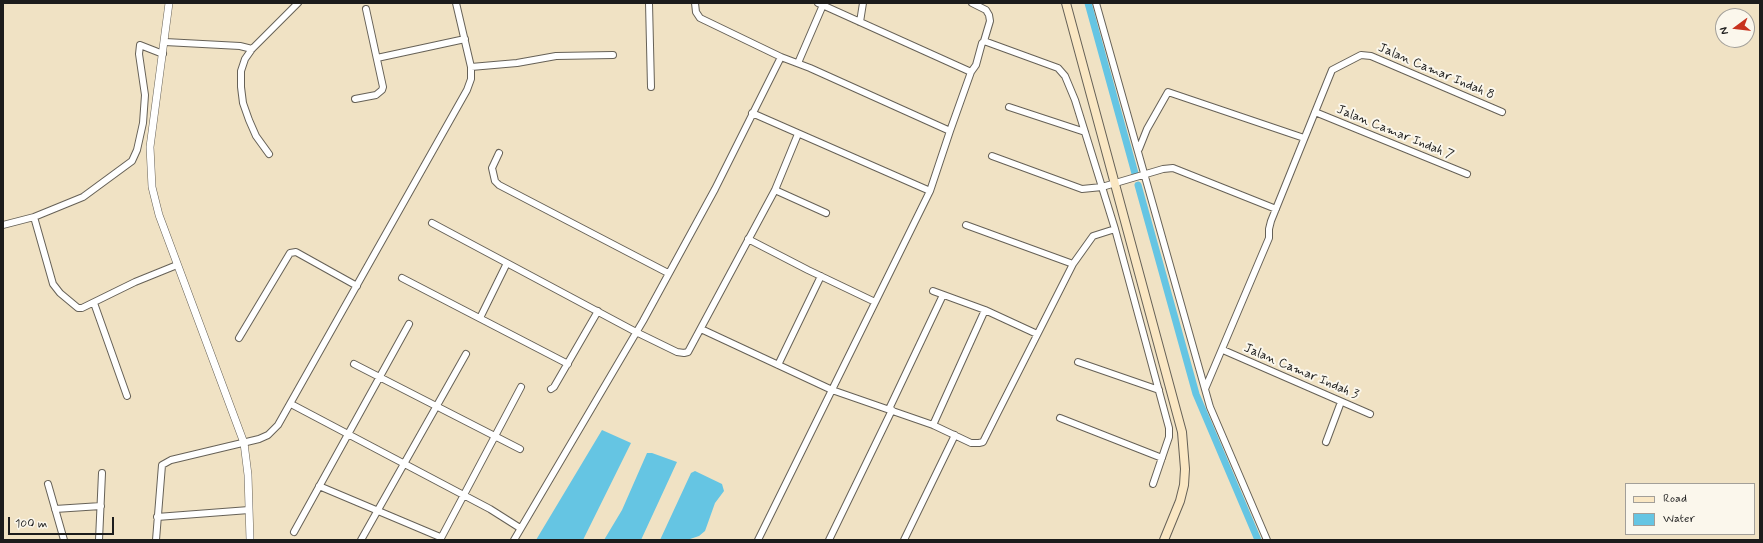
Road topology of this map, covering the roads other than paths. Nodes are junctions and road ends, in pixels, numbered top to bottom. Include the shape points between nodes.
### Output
1 (169, 3) edge
2 (298, 3) edge
3 (456, 3) edge
4 (649, 3) edge
5 (695, 3) edge
6 (863, 3) edge
7 (972, 3) edge
8 (1066, 3) edge
9 (1096, 3) edge
10 (821, 4) edge
11 (366, 9) dead end
12 (860, 22) junction
13 (465, 39) junction
14 (984, 41) junction
15 (165, 42) junction
16 (252, 49) junction
17 (163, 54) junction
18 (613, 55) dead end
19 (781, 57) junction
20 (377, 58) junction
21 (798, 63) junction
22 (471, 67) junction
23 (971, 72) junction
24 (651, 87) dead end
25 (356, 99) dead end
26 (1009, 107) dead end
27 (1315, 112) junction
28 (1502, 112) dead end
29 (752, 113) junction
30 (950, 130) junction
31 (1085, 132) junction
32 (798, 134) junction
33 (1304, 138) junction
34 (1138, 149) junction
35 (498, 153) dead end
36 (269, 154) dead end
37 (992, 156) dead end
38 (1146, 174) junction
39 (1467, 174) dead end
40 (1115, 183) junction
41 (1102, 187) junction
42 (775, 190) junction
43 (930, 191) junction
44 (1276, 209) junction
45 (826, 213) dead end
46 (34, 217) junction
47 (432, 223) dead end
48 (3, 225) edge
49 (966, 225) dead end
50 (1115, 229) junction
51 (748, 239) junction
52 (507, 263) junction
53 (1073, 264) junction
54 (177, 265) junction
55 (668, 272) junction
56 (821, 276) junction
57 (402, 278) dead end
58 (357, 286) junction
59 (934, 291) dead end
60 (943, 295) junction
61 (875, 302) junction
62 (94, 303) junction
63 (985, 310) junction
64 (598, 311) junction
65 (480, 318) junction
66 (409, 324) dead end
67 (701, 329) junction
68 (636, 332) junction
69 (1037, 334) junction
70 (239, 338) dead end
71 (1223, 350) junction
72 (466, 354) dead end
73 (1078, 362) dead end
74 (354, 364) dead end
75 (568, 364) junction
76 (778, 365) junction
77 (380, 377) junction
78 (521, 387) dead end
79 (551, 389) dead end
80 (1205, 389) junction
81 (832, 390) junction
82 (1159, 390) junction
83 (127, 396) dead end
84 (1341, 402) junction
85 (291, 404) junction
86 (436, 405) junction
87 (891, 410) junction
88 (1370, 414) dead end
89 (1060, 418) dead end
90 (933, 425) junction
91 (348, 433) junction
92 (955, 435) junction
93 (494, 436) junction
94 (1326, 442) dead end
95 (244, 443) junction
96 (520, 449) dead end
97 (1162, 458) junction
98 (404, 462) junction
99 (102, 473) dead end
100 (48, 484) dead end
101 (1153, 484) dead end
102 (319, 486) junction
103 (463, 494) junction
104 (101, 506) junction
105 (55, 509) junction
106 (249, 510) junction
107 (379, 510) junction
108 (157, 517) junction
109 (520, 528) junction
110 (294, 532) dead end
111 (440, 538) edge
112 (64, 540) edge
113 (99, 540) edge
114 (156, 540) edge
115 (250, 540) edge
116 (361, 540) edge
117 (514, 540) edge
118 (758, 540) edge
119 (829, 540) edge
120 (904, 540) edge
121 (1164, 540) edge
122 (1268, 540) edge

1 - 15 street
2 - 16 street
3 - 13 street
4 - 24 street
5 - 19 street via 700,18
6 - 12 street
7 - 14 street via 983,8 989,15 990,21
8 - 40 main road
9 - 34 street
10 - 12 street
10 - 21 street
11 - 20 street
12 - 23 street
13 - 20 street
13 - 22 street
14 - 23 street
14 - 31 street via 1054,66 1062,72 1075,100
15 - 16 street via 240,46
15 - 17 street
16 - 36 street via 241,71 243,103 256,136
17 - 46 street via 140,45 145,95 143,123 134,157 83,197
17 - 54 street via 150,147 150,173 159,215
18 - 22 street via 556,56
19 - 21 street
19 - 29 street
20 - 25 street via 382,90 376,95
21 - 30 street
22 - 58 street via 471,79 467,90
23 - 30 street
26 - 31 street
27 - 28 street, Jalan Camar Indah 8 via 1332,70 1361,55 1371,56
27 - 33 street
27 - 39 street, Jalan Camar Indah 7
29 - 32 street
29 - 55 street via 715,189
30 - 43 street
31 - 41 street
32 - 42 street
32 - 43 street
33 - 34 street via 1168,92
33 - 44 street
34 - 38 street
35 - 55 street via 492,175 499,185
37 - 41 street via 1082,189
38 - 40 street
38 - 44 street via 1173,168
38 - 80 street
40 - 41 street
40 - 121 main road via 1182,432 1184,485
41 - 50 street
42 - 45 street
42 - 51 street
43 - 61 street
44 - 71 street via 1269,226 1269,238
46 - 48 street
46 - 62 street via 49,264 51,280 60,293 78,308
47 - 52 street
49 - 53 street
50 - 53 street via 1093,236
50 - 82 street
51 - 56 street
51 - 67 street
52 - 64 street
52 - 65 street
53 - 69 street
54 - 62 street via 135,282
54 - 95 street
55 - 68 street
56 - 61 street
56 - 76 street
57 - 65 street
58 - 70 street via 296,252 290,253
58 - 85 street
59 - 60 street
60 - 63 street
60 - 87 street
61 - 81 street
62 - 83 street
63 - 69 street
63 - 90 street
64 - 68 street
64 - 75 street
65 - 75 street
66 - 77 street
67 - 68 street via 688,352 680,353
67 - 76 street
68 - 109 street
69 - 92 street via 982,442 971,443
71 - 80 street
71 - 84 street, Jalan Camar Indah 3
72 - 86 street
73 - 82 street
74 - 77 street
75 - 79 street
76 - 81 street
77 - 86 street
77 - 91 street
78 - 93 street
80 - 122 street
81 - 87 street
81 - 118 street
82 - 97 street via 1170,432
84 - 88 street, Jalan Camar Indah 3
84 - 94 street
85 - 91 street
85 - 95 street via 272,432
86 - 93 street
86 - 98 street
87 - 90 street
87 - 119 street
89 - 97 street
90 - 92 street
91 - 98 street
91 - 102 street
92 - 120 street
93 - 96 street
93 - 103 street
95 - 106 street
95 - 108 street via 164,463 161,468
97 - 101 street
98 - 103 street
98 - 107 street
99 - 104 street
100 - 105 street
102 - 107 street
102 - 110 street
103 - 109 street
103 - 111 street
104 - 105 street
104 - 113 street
105 - 112 street
106 - 108 street
106 - 115 street
107 - 111 street
107 - 116 street
108 - 114 street
109 - 117 street

